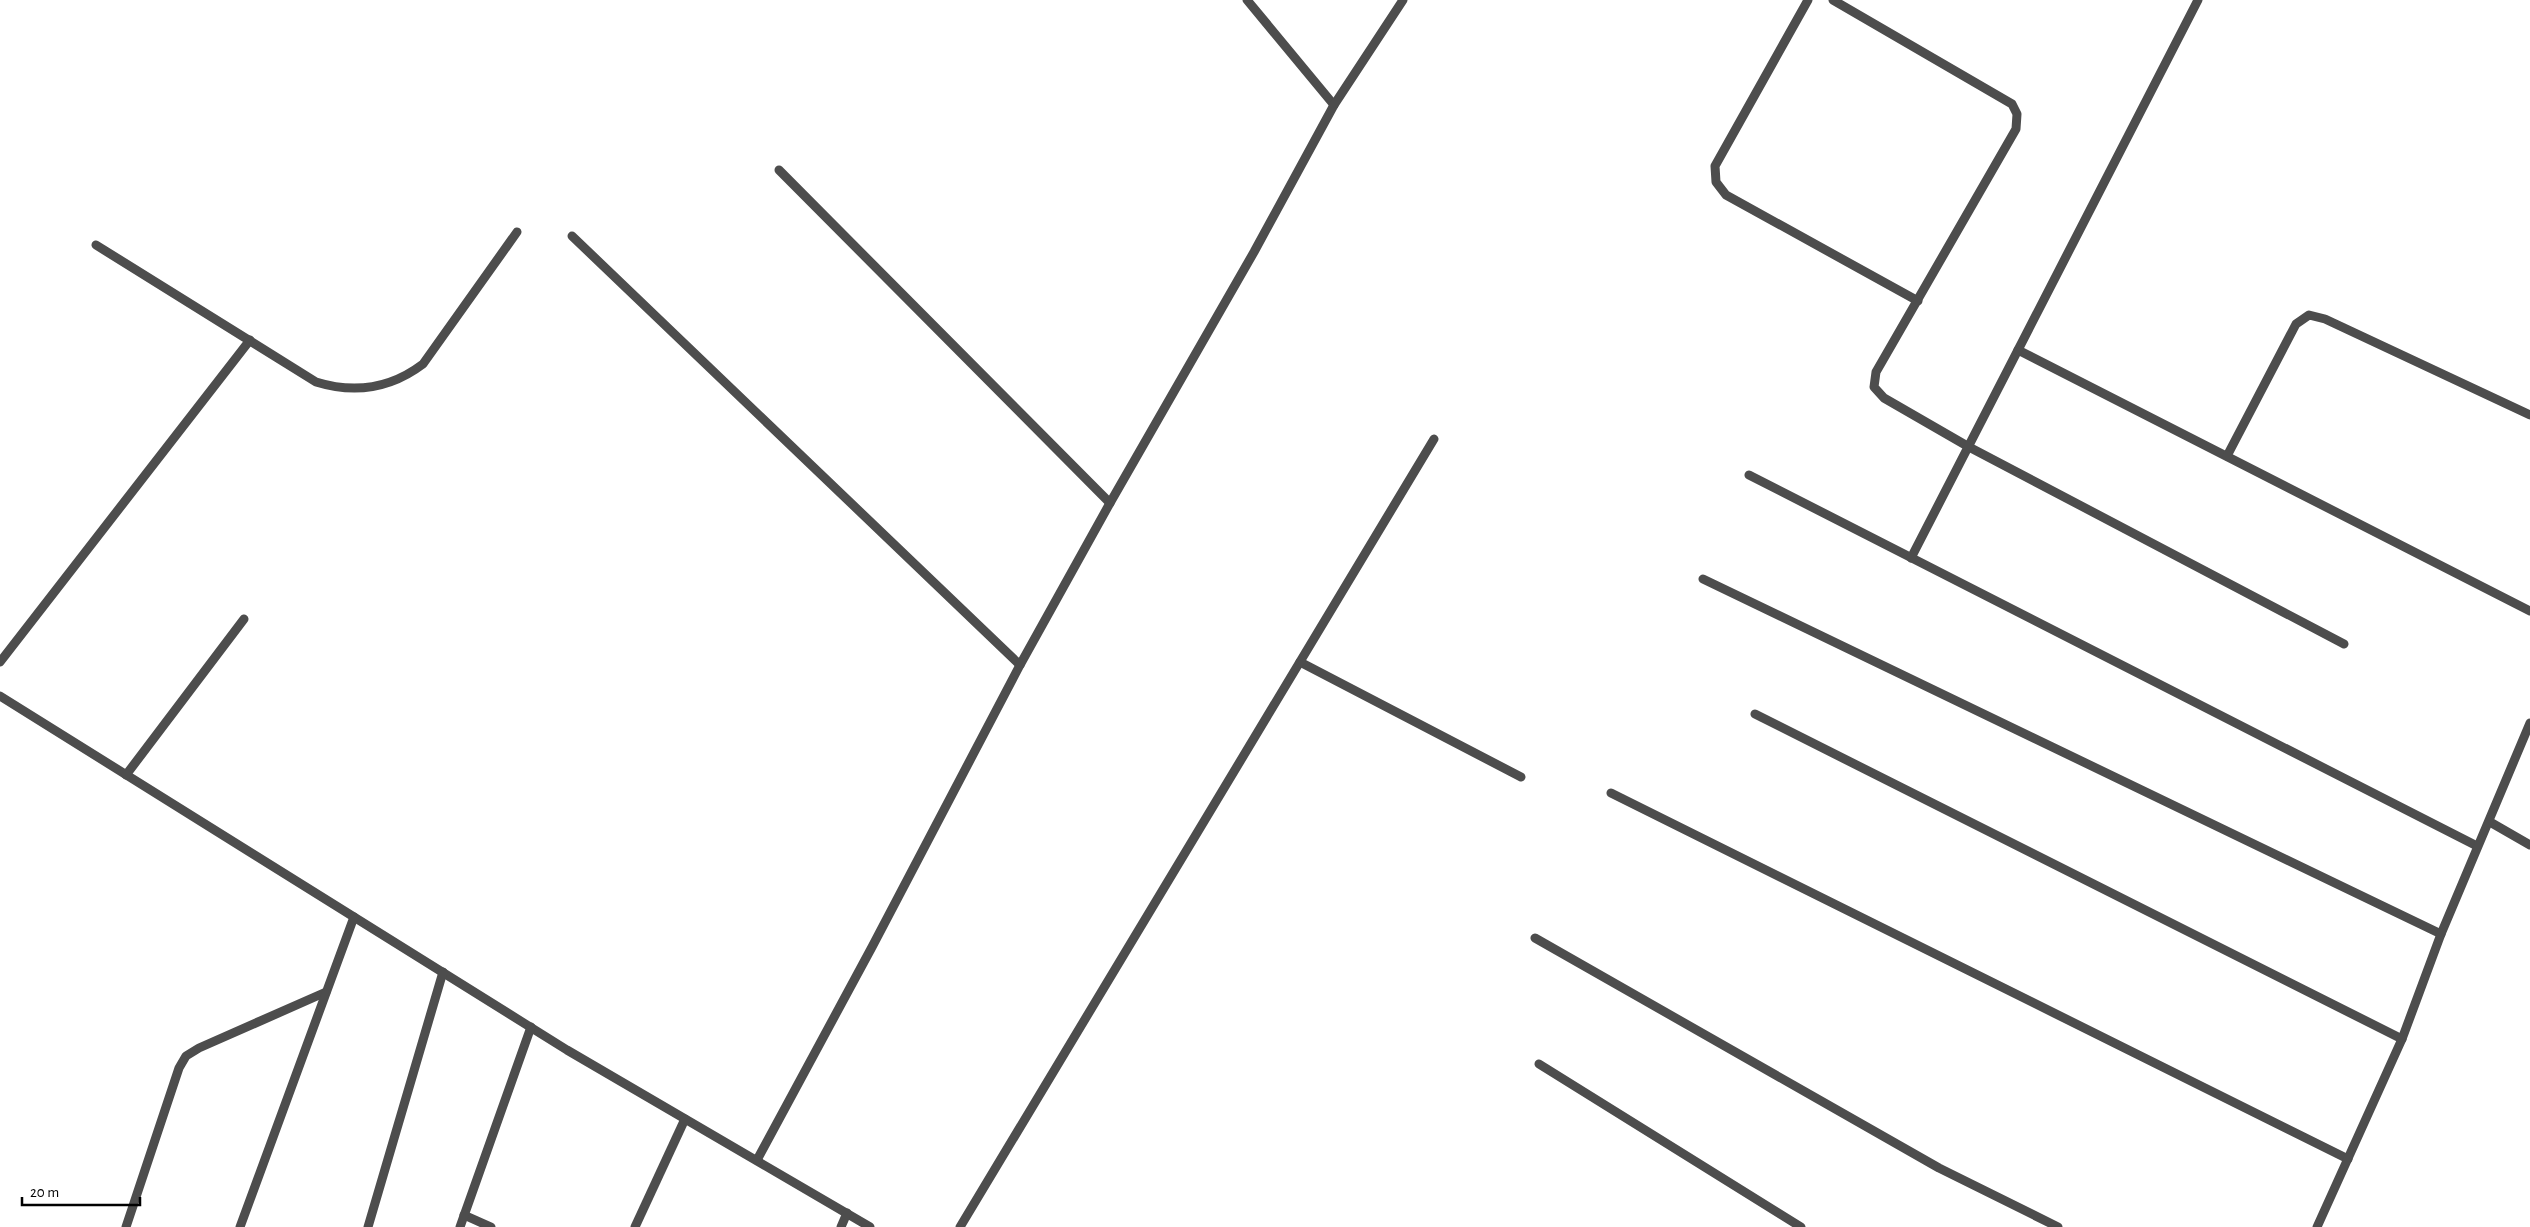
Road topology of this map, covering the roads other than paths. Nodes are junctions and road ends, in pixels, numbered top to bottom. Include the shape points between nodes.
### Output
1 (1247, 0) edge
2 (1402, 0) edge
3 (1808, 0) edge
4 (1833, 0) edge
5 (2198, 0) edge
6 (1334, 105) junction
7 (779, 170) dead end
8 (517, 232) dead end
9 (572, 236) dead end
10 (96, 245) dead end
11 (1918, 301) junction
12 (250, 340) junction
13 (2018, 350) junction
14 (2530, 415) edge
15 (1434, 439) dead end
16 (1969, 447) junction
17 (2227, 456) junction
18 (1748, 475) dead end
19 (1110, 503) junction
20 (1911, 558) junction
21 (1703, 579) dead end
22 (2530, 611) edge
23 (244, 619) dead end
24 (2344, 644) dead end
25 (0, 662) edge
26 (1300, 662) junction
27 (1020, 666) junction
28 (0, 696) edge
29 (1755, 714) dead end
30 (2530, 722) edge
31 (126, 775) junction
32 (1522, 777) dead end
33 (1611, 793) dead end
34 (2490, 822) junction
35 (2530, 844) edge
36 (2477, 846) junction
37 (354, 917) junction
38 (2441, 934) junction
39 (1535, 938) dead end
40 (443, 972) junction
41 (326, 992) junction
42 (531, 1027) junction
43 (2402, 1039) junction
44 (1539, 1064) dead end
45 (685, 1119) junction
46 (2348, 1159) junction
47 (756, 1160) junction
48 (846, 1213) junction
49 (464, 1215) junction
50 (126, 1227) edge
51 (240, 1227) edge
52 (368, 1227) edge
53 (460, 1227) edge
54 (491, 1227) edge
55 (635, 1227) edge
56 (841, 1227) edge
57 (870, 1227) edge
58 (960, 1227) edge
59 (1801, 1227) edge
60 (2058, 1227) edge
61 (2317, 1227) edge

1 - 6 street
2 - 6 street
3 - 11 street via 1715,166 1716,182 1726,195
4 - 11 street via 2012,104 2017,114 2016,129
5 - 13 street
6 - 19 street
7 - 19 street
8 - 12 street via 423,364 405,378 383,385 337,388 316,382
9 - 27 street
10 - 12 street
11 - 16 street via 1876,372 1874,387 1884,398
12 - 25 street
13 - 16 street
13 - 17 street
14 - 17 street via 2325,319 2309,315 2296,324
15 - 26 street
16 - 20 street
16 - 24 street
17 - 22 street
18 - 20 street
19 - 27 street
20 - 36 street
21 - 38 street
23 - 31 street
26 - 32 street
26 - 58 street
27 - 47 street
28 - 31 street
29 - 43 street
30 - 34 street
31 - 37 street
33 - 46 street
34 - 35 street
34 - 36 street
36 - 38 street
37 - 40 street
37 - 41 street
38 - 43 street
39 - 60 street via 1940,1168
40 - 42 street
40 - 52 street
41 - 50 street via 186,1056 179,1068
41 - 51 street
42 - 45 street
42 - 49 street
43 - 46 street
44 - 59 street
45 - 47 street
45 - 55 street
46 - 61 street
47 - 48 street
48 - 56 street
48 - 57 street
49 - 53 street
49 - 54 street

